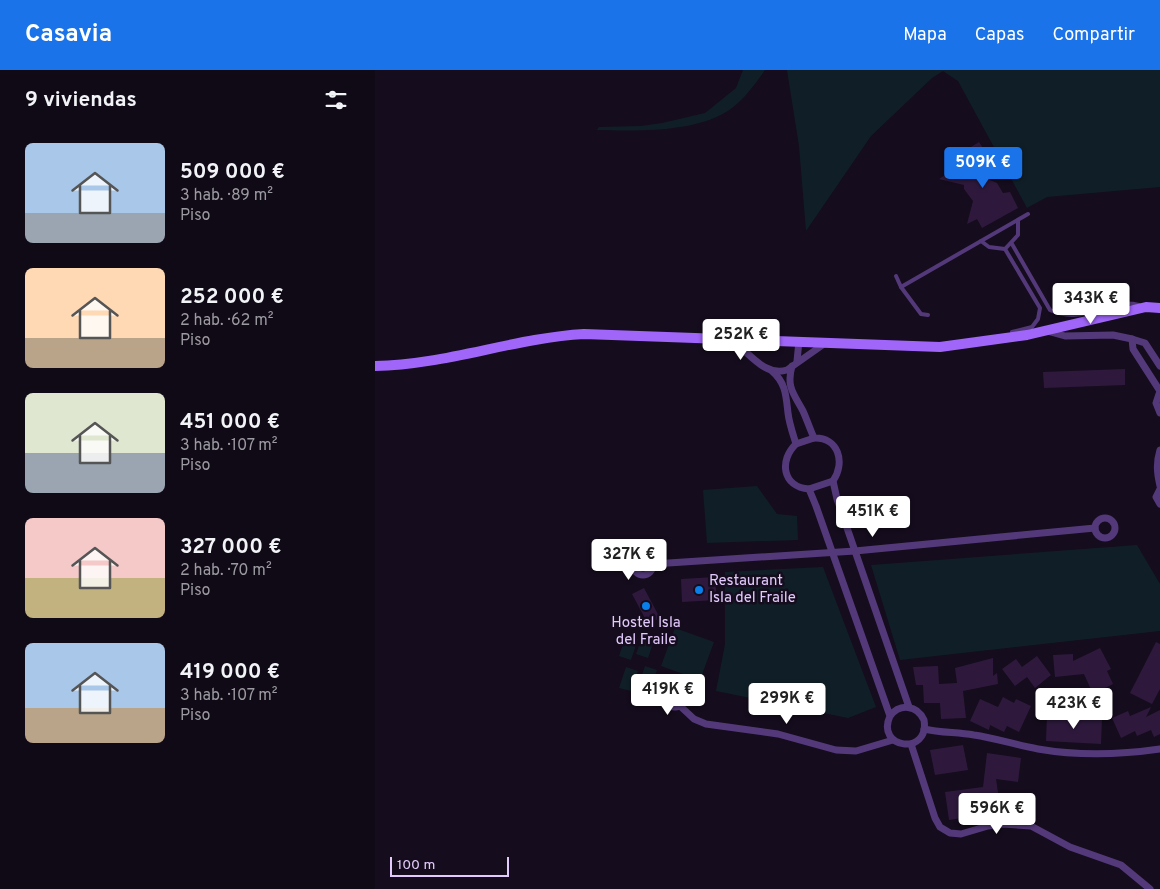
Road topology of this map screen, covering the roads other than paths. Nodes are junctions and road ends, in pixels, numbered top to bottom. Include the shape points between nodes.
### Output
1 (1028, 214) dead end
2 (1018, 220) junction
3 (981, 241) junction
4 (1011, 244) junction
5 (1005, 249) junction
6 (1035, 270) dead end
7 (1029, 274) junction
8 (896, 276) dead end
9 (1022, 278) junction
10 (1016, 282) dead end
11 (901, 287) junction
12 (1146, 307) junction
13 (1160, 308) edge
14 (928, 315) dead end
15 (1045, 331) junction
16 (996, 339) junction
17 (1132, 339) junction
18 (732, 340) junction
19 (752, 340) junction
20 (799, 341) junction
21 (827, 342) junction
22 (755, 359) junction
23 (794, 364) junction
24 (375, 366) edge
25 (391, 366) junction
26 (1160, 366) edge
27 (772, 371) junction
28 (375, 373) edge
29 (1160, 391) edge
30 (1160, 412) edge
31 (814, 438) junction
32 (795, 444) junction
33 (1160, 450) edge
34 (833, 481) junction
35 (1160, 487) edge
36 (809, 489) junction
37 (1160, 504) edge
38 (1095, 528) dead end
39 (855, 551) junction
40 (831, 553) junction
41 (653, 564) dead end
42 (679, 705) dead end
43 (909, 707) junction
44 (889, 716) junction
45 (924, 729) junction
46 (893, 740) junction
47 (911, 744) junction
48 (1160, 749) edge
49 (1150, 889) edge

1 - 2 lane
2 - 3 lane
2 - 4 lane via 1018,236
3 - 5 lane via 989,247
3 - 11 lane
4 - 5 lane
4 - 7 lane
5 - 9 lane
6 - 7 lane
7 - 12 lane via 1049,310 1059,314 1074,317 1126,302
8 - 11 lane
9 - 10 lane
9 - 16 lane via 1040,308 1038,319 1032,327
11 - 14 lane via 921,314
12 - 13 main road
12 - 15 main road
15 - 16 main road
15 - 17 street via 1065,336 1113,335
16 - 21 main road via 940,347
17 - 26 street via 1145,343
17 - 29 street via 1133,349
18 - 19 main road
18 - 22 street
18 - 25 main road via 584,334 552,336
19 - 20 main road
19 - 22 street
20 - 21 main road
20 - 23 street via 799,355
21 - 23 street
22 - 27 street
23 - 27 street via 780,372
23 - 31 street via 789,381 791,391
24 - 25 main road
25 - 28 street
27 - 32 street via 783,383 787,394
29 - 30 street via 1156,402
31 - 32 street
31 - 34 street via 828,440 838,453 840,467
32 - 36 street via 784,463 787,475 792,483
33 - 35 street via 1157,460
34 - 36 street
34 - 39 street
35 - 37 street via 1156,497
36 - 40 street
38 - 39 street
39 - 40 street
39 - 43 street
40 - 41 street
40 - 44 street
42 - 46 street via 694,719 706,724 779,734 837,750 856,751
43 - 44 street via 899,708
43 - 45 street via 922,716
44 - 46 street via 887,728
45 - 47 street via 920,738
45 - 48 street via 974,735 1039,749 1092,754
46 - 47 street
47 - 49 street via 940,827 950,833 961,834 1003,824 1031,826 1070,847 1121,865

